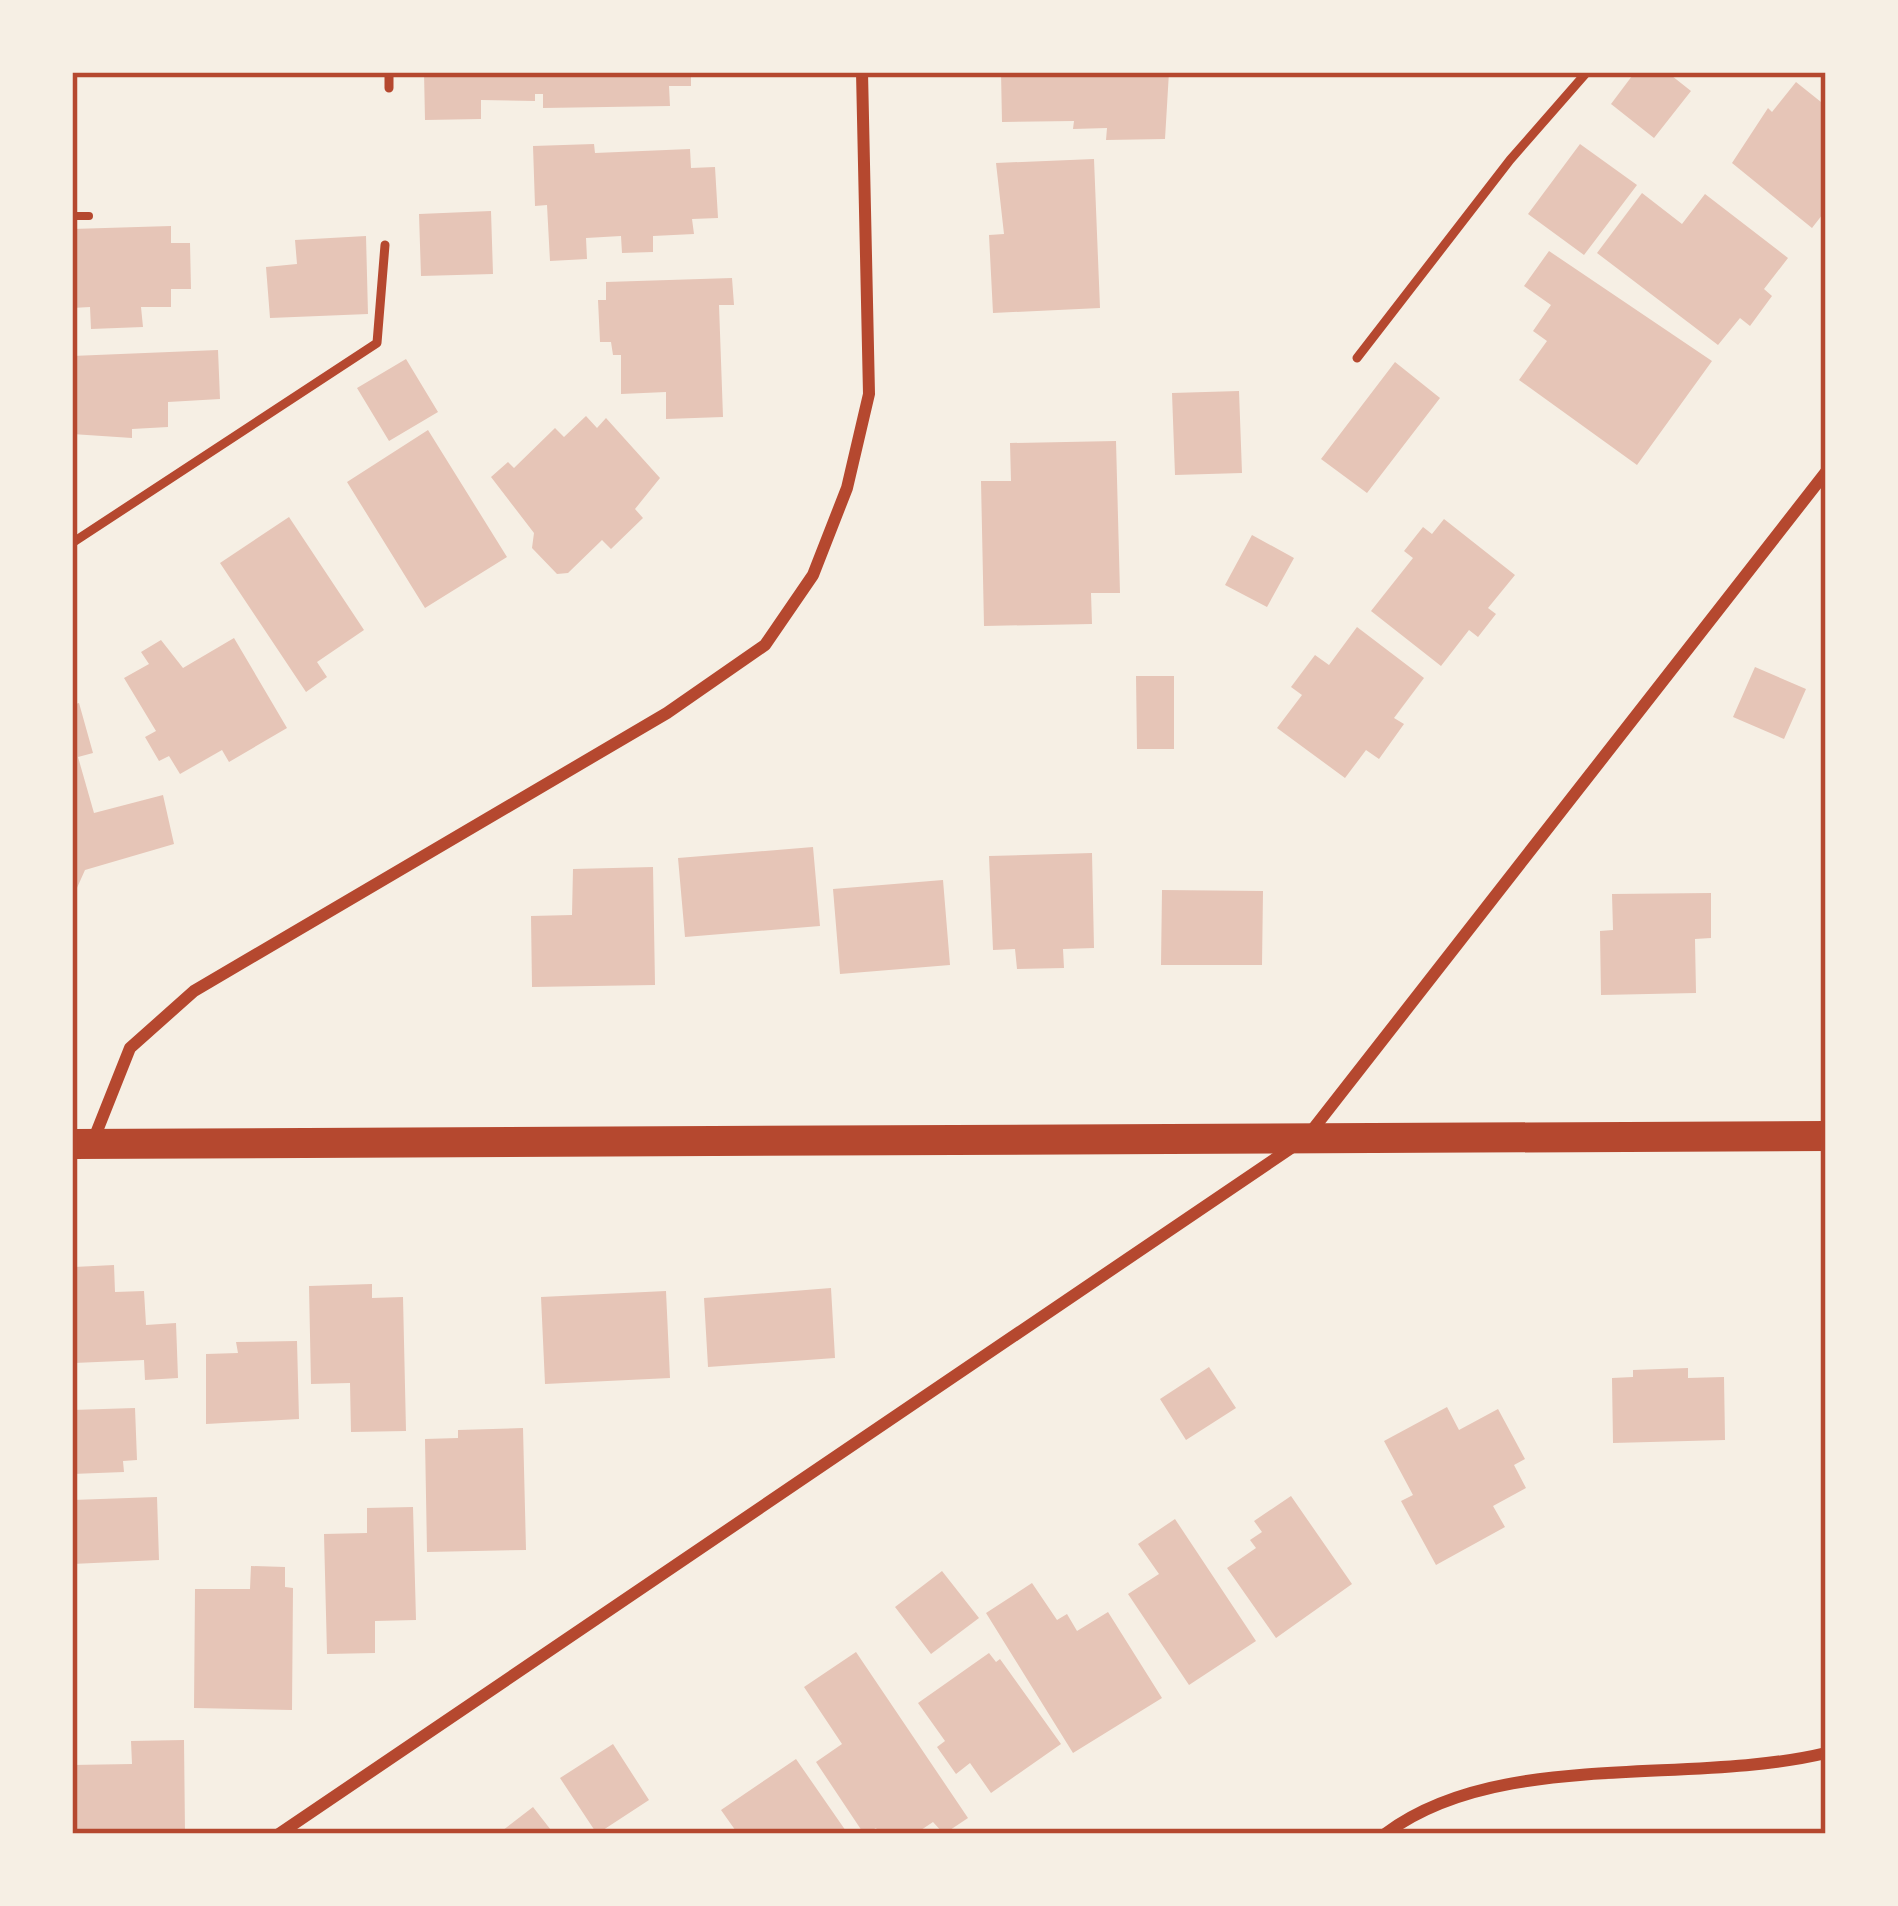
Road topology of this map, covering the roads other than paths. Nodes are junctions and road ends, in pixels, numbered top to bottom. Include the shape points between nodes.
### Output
1 (389, 72) edge
2 (862, 72) edge
3 (1587, 72) edge
4 (389, 88) dead end
5 (385, 244) dead end
6 (1357, 358) dead end
7 (1826, 472) edge
8 (72, 543) edge
9 (1826, 1136) edge
10 (1306, 1138) junction
11 (82, 1144) edge
12 (1826, 1753) edge
13 (279, 1834) edge
14 (1385, 1834) edge

1 - 4 lane
2 - 11 street via 869,394 847,488 812,575 766,645 667,713 194,991 130,1048
3 - 6 lane
5 - 8 lane via 377,343
7 - 10 street
9 - 10 main road
10 - 11 main road
10 - 13 street
12 - 14 street via 1754,1767 1525,1779 1474,1791

